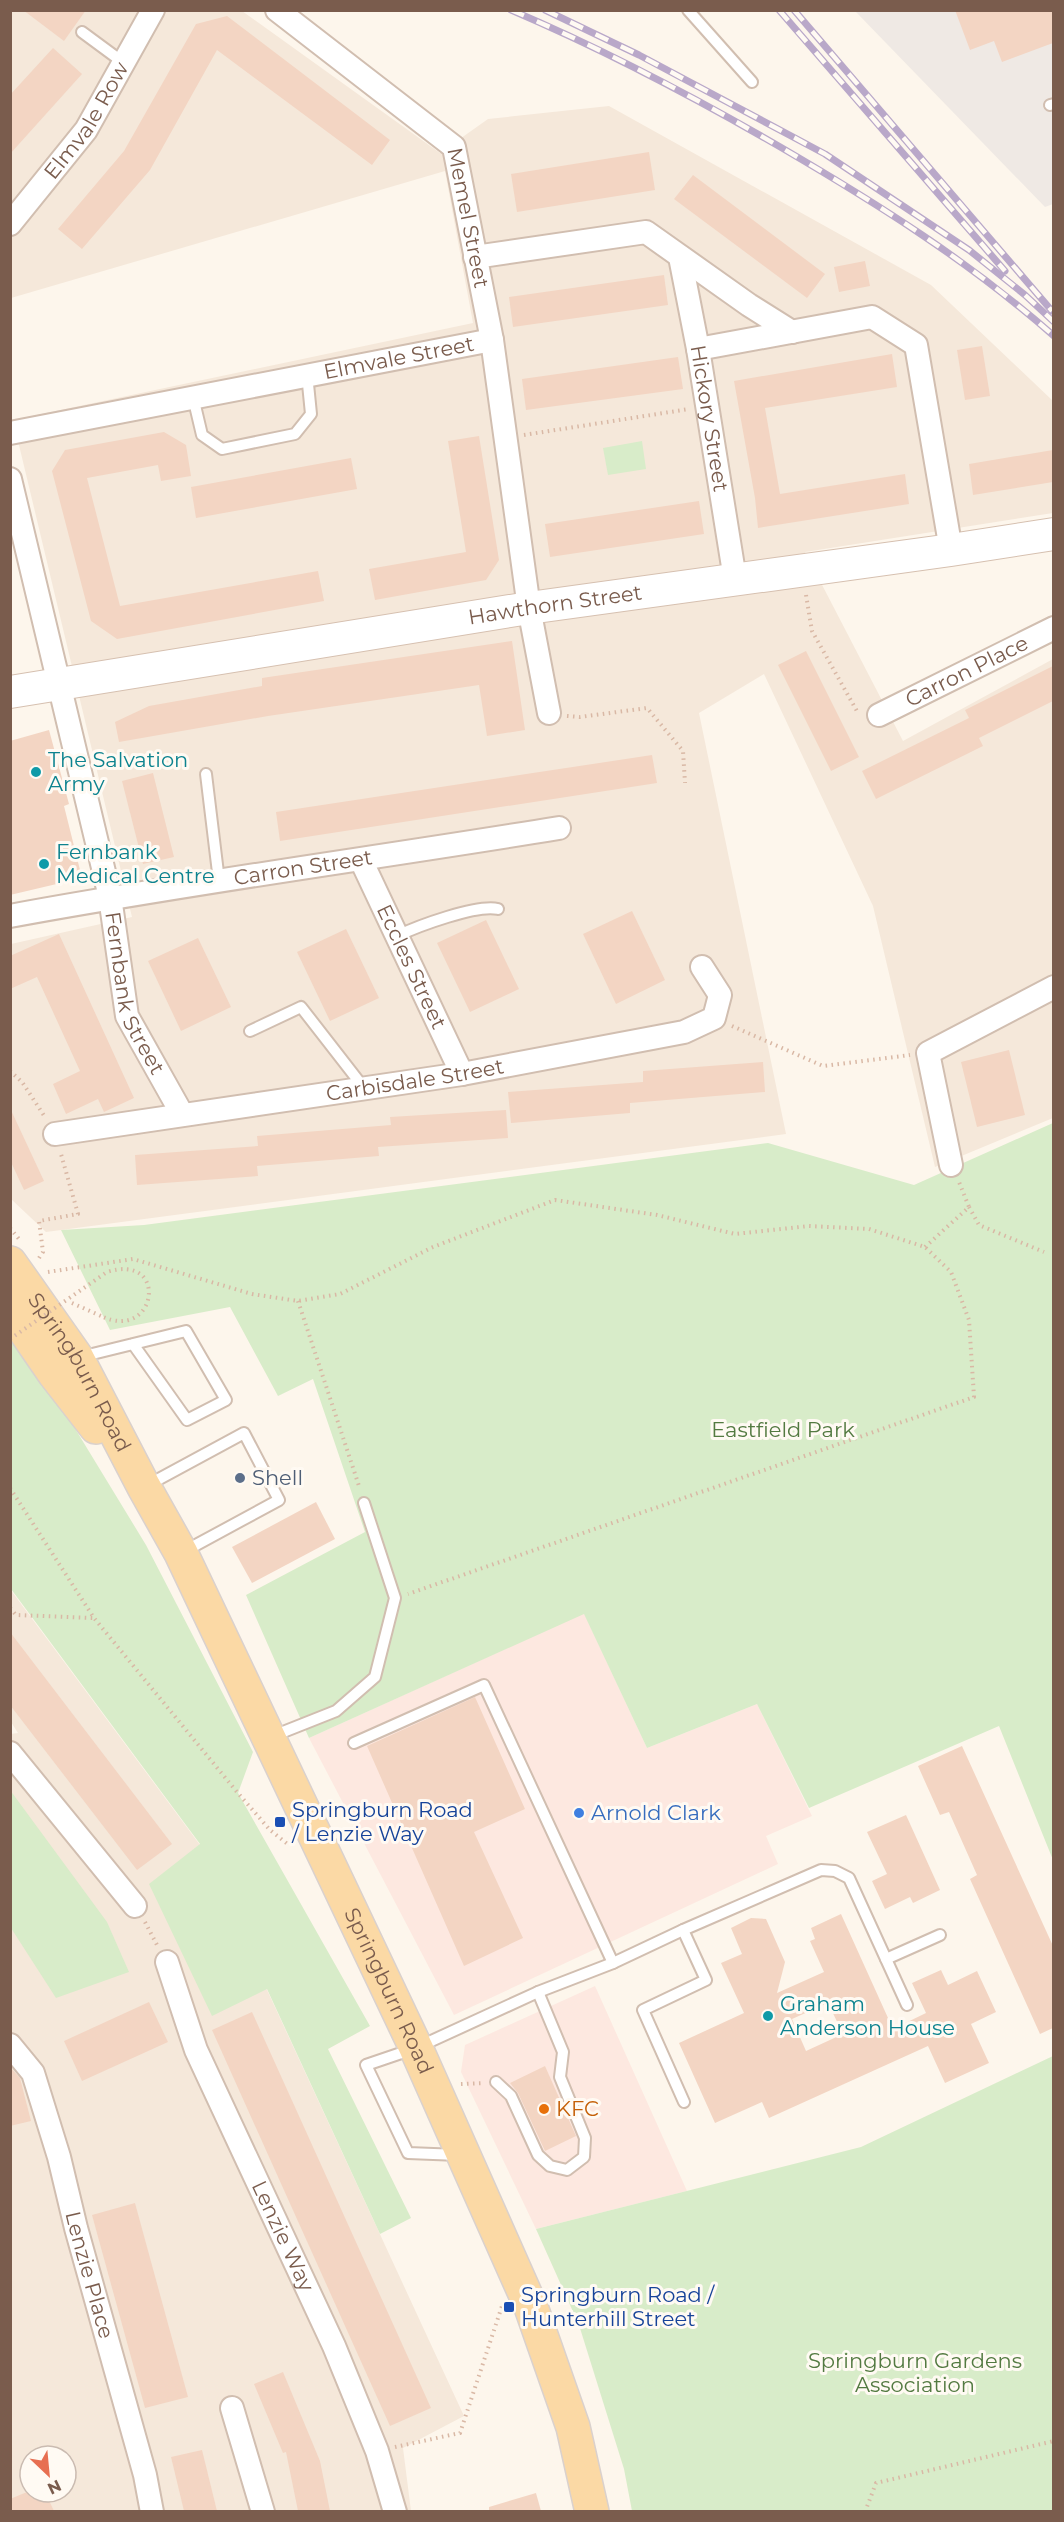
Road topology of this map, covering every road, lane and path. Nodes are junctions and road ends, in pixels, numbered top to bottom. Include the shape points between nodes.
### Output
1 (277, 10) edge
2 (688, 10) edge
3 (150, 12) edge
4 (82, 32) dead end
5 (124, 63) junction
6 (752, 82) dead end
7 (10, 224) edge
8 (475, 257) junction
9 (680, 257) junction
10 (792, 332) junction
11 (492, 339) junction
12 (698, 349) junction
13 (306, 374) junction
14 (193, 397) junction
15 (707, 406) junction
16 (10, 433) edge
17 (505, 438) junction
18 (10, 479) edge
19 (1053, 538) edge
20 (951, 550) junction
21 (801, 570) junction
22 (735, 579) junction
23 (529, 608) junction
24 (1053, 628) edge
25 (59, 684) junction
26 (10, 692) edge
27 (10, 702) edge
28 (549, 713) joint
29 (879, 715) joint
30 (206, 774) dead end
31 (685, 783) dead end
32 (559, 828) dead end
33 (361, 860) junction
34 (219, 881) junction
35 (110, 897) junction
36 (498, 909) dead end
37 (10, 916) edge
38 (397, 936) junction
39 (702, 967) dead end
40 (1053, 987) edge
41 (714, 1018) junction
42 (250, 1031) dead end
43 (928, 1053) junction
44 (10, 1071) edge
45 (462, 1074) junction
46 (364, 1088) junction
47 (182, 1114) junction
48 (55, 1134) junction
49 (951, 1165) joint
50 (969, 1207) junction
51 (926, 1247) junction
52 (1044, 1252) dead end
53 (10, 1263) edge
54 (47, 1272) junction
55 (53, 1280) dead end
56 (64, 1295) dead end
57 (298, 1302) junction
58 (10, 1309) edge
59 (10, 1340) edge
60 (134, 1344) junction
61 (77, 1358) junction
62 (144, 1487) junction
63 (10, 1488) edge
64 (364, 1503) joint
65 (182, 1553) junction
66 (395, 1598) junction
67 (10, 1608) edge
68 (94, 1618) junction
69 (270, 1738) junction
70 (354, 1743) dead end
71 (10, 1753) edge
72 (296, 1851) dead end
73 (135, 1906) joint
74 (683, 1930) junction
75 (940, 1935) dead end
76 (886, 1959) junction
77 (166, 1962) joint
78 (613, 1963) junction
79 (538, 1992) junction
80 (907, 2005) dead end
81 (10, 2045) edge
82 (416, 2048) junction
83 (496, 2082) joint
84 (433, 2086) junction
85 (684, 2102) dead end
86 (464, 2156) junction
87 (514, 2268) junction
88 (232, 2409) dead end
89 (1053, 2441) edge
90 (400, 2445) dead end
91 (152, 2511) edge
92 (263, 2511) edge
93 (395, 2511) edge
94 (592, 2511) edge
95 (865, 2511) edge

1 - 8 street, Memel Street via 454,147
2 - 6 lane
3 - 5 street, Elmvale Row
4 - 5 lane
5 - 7 street, Elmvale Row via 86,130
8 - 9 street via 646,232
8 - 11 street, Memel Street
9 - 10 street
9 - 12 street, Hickory Street
10 - 12 street
10 - 20 street via 872,317 916,345
11 - 13 street, Elmvale Street
11 - 17 street, Memel Street
12 - 15 street, Hickory Street
13 - 14 street, Elmvale Street
13 - 14 lane, Elmvale Street via 311,414 295,434 274,439 222,449 202,435
14 - 16 street, Elmvale Street
15 - 17 path
15 - 22 street, Hickory Street
17 - 23 street, Memel Street
18 - 25 street, Fernbank Street
19 - 20 main road, Hawthorn Street
20 - 21 main road, Hawthorn Street
21 - 22 main road, Hawthorn Street
21 - 29 path via 812,631 861,717
22 - 23 main road, Hawthorn Street
23 - 25 main road, Hawthorn Street
23 - 28 street, Memel Street
24 - 29 street, Carron Place
25 - 26 main road, Hawthorn Street
25 - 27 main road, Hawthorn Street
25 - 35 street, Fernbank Street
28 - 31 path via 580,717 647,708 683,751
30 - 34 lane
32 - 33 street, Carron Street
33 - 34 street, Carron Street
33 - 38 street, Eccles Street
34 - 35 street, Carron Street
35 - 37 street, Carron Street
35 - 47 street, Fernbank Street via 127,1016
36 - 38 lane via 474,909
38 - 45 street, Eccles Street
39 - 41 street via 720,995
40 - 43 street
41 - 43 path via 823,1066
41 - 45 street, Carbisdale Street via 684,1032
42 - 46 lane via 301,1007
43 - 49 street
44 - 48 path via 22,1082
45 - 46 street, Carbisdale Street
46 - 47 street, Carbisdale Street
47 - 48 street, Carbisdale Street
48 - 54 path via 78,1214 39,1221 43,1252 37,1260
49 - 50 path
50 - 51 path
50 - 52 path via 979,1225
51 - 57 path via 869,1229 809,1226 735,1234 657,1215 555,1200 433,1247 340,1294
51 - 66 path via 951,1272 969,1320 974,1397
53 - 61 main road, Springburn Road
54 - 55 path
54 - 57 path via 134,1259 252,1294
56 - 59 path, bridge via 70,1302 116,1321 143,1311 151,1295 144,1277 119,1268 107,1272
57 - 64 path
58 - 62 main road, Springburn Road via 54,1373
60 - 60 lane via 186,1331 226,1400 187,1420
60 - 61 lane
61 - 62 main road, Springburn Road
62 - 65 main road, Springburn Road
62 - 65 lane via 244,1433 279,1500
63 - 68 path
64 - 66 lane
65 - 69 main road, Springburn Road
66 - 69 lane via 375,1677 336,1711
67 - 68 path via 16,1615
68 - 72 path via 264,1823
69 - 82 main road, Springburn Road
70 - 78 lane via 484,1685
71 - 73 street
73 - 77 path
74 - 76 lane via 821,1870 835,1871 849,1878
74 - 78 lane
74 - 85 lane via 706,1980 643,2010
75 - 76 lane
76 - 80 lane
77 - 93 street, Lenzie Way via 196,2050 334,2346 377,2451
78 - 79 lane
79 - 82 lane
79 - 83 lane via 563,2052 560,2077 585,2138 584,2157 567,2170 550,2166 538,2155 511,2096
81 - 91 street, Lenzie Place via 33,2073 59,2157
82 - 84 main road, Springburn Road
82 - 86 lane via 366,2065 408,2153
83 - 84 path
84 - 86 main road, Springburn Road
86 - 87 main road, Springburn Road
87 - 90 path via 460,2433
87 - 94 main road, Springburn Road via 567,2407
88 - 92 street
89 - 95 path via 876,2483

